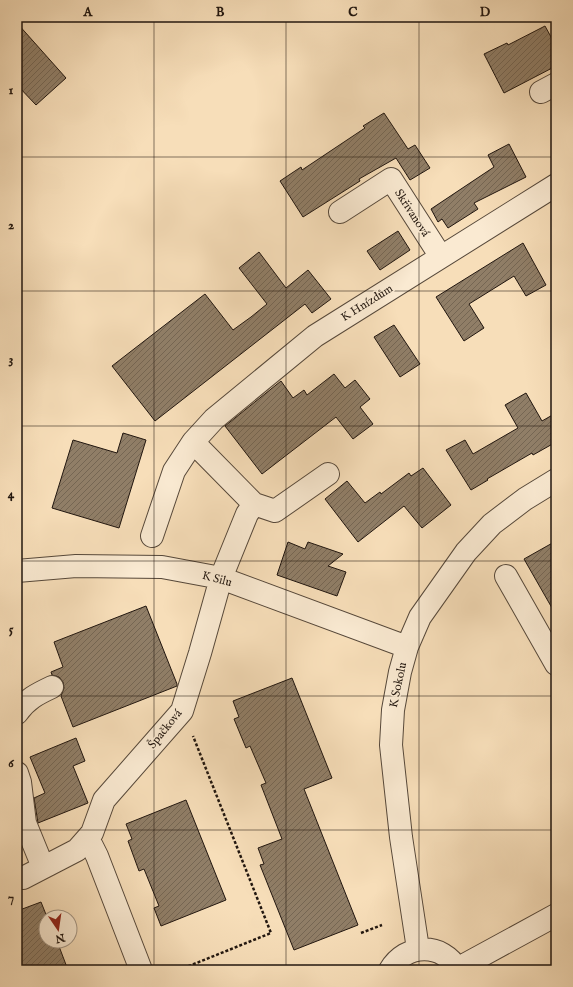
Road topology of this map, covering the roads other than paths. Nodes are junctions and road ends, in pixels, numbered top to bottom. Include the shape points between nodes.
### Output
1 (556, 185) edge
2 (340, 212) dead end
3 (441, 257) junction
4 (193, 442) junction
5 (328, 474) dead end
6 (556, 480) edge
7 (254, 504) junction
8 (152, 536) dead end
9 (17, 571) edge
10 (506, 576) dead end
11 (221, 578) junction
12 (407, 647) junction
13 (556, 664) edge
14 (52, 688) dead end
15 (17, 713) edge
16 (17, 774) edge
17 (85, 841) junction
18 (42, 867) junction
19 (23, 878) dead end
20 (556, 916) edge
21 (418, 949) junction
22 (457, 969) edge
23 (141, 970) edge
24 (390, 970) edge

1 - 3 street, K Hnízdům
2 - 3 street, Skřivanová via 390,179
3 - 4 street, K Hnízdům via 315,336 214,418
4 - 7 street
4 - 8 street, K Hnízdům via 174,471
5 - 7 street via 275,511
6 - 12 street, K Sokolu via 525,498 498,520 466,552 420,617
7 - 11 street via 247,514
9 - 11 street, K Silu via 76,566 162,567
10 - 13 street
11 - 12 street, K Silu
11 - 17 street, Špačková via 182,711 104,800 92,833
12 - 21 street, K Sokolu via 393,710 391,745 401,837
14 - 15 street via 24,703
16 - 18 street via 25,823
17 - 18 street, Špačková via 77,850
17 - 23 street via 92,846 97,856
18 - 19 street, Špačková
20 - 22 street
21 - 22 street via 436,951 444,955
21 - 24 street via 400,957

